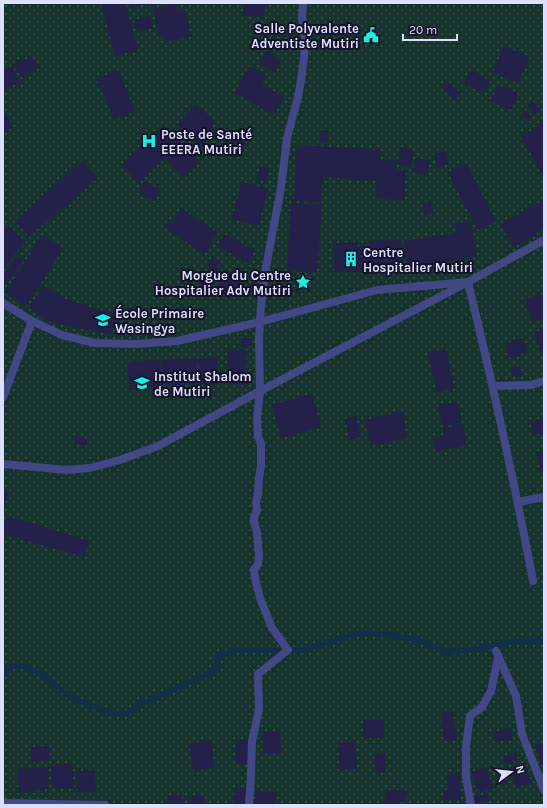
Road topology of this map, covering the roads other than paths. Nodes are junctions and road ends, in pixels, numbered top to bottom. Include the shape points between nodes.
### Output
1 (303, 3) edge
2 (544, 240) edge
3 (468, 282) junction
4 (3, 303) edge
5 (32, 321) junction
6 (260, 322) junction
7 (544, 381) edge
8 (493, 386) junction
9 (260, 391) junction
10 (3, 397) edge
11 (3, 464) edge
12 (544, 497) edge
13 (518, 502) junction
14 (533, 580) dead end
15 (544, 790) edge
16 (3, 803) edge
17 (15, 804) edge
18 (105, 805) edge
19 (249, 805) edge
20 (471, 805) edge

1 - 6 street via 304,58 266,267
2 - 3 street
3 - 6 street via 377,290
3 - 8 street
3 - 9 street
4 - 5 street
5 - 6 street via 62,336 94,343 136,344 177,341
5 - 10 street
6 - 9 street
7 - 8 street via 531,385
8 - 13 street
9 - 11 street via 158,446 120,460 90,468 67,470
9 - 19 street via 257,419 262,467 254,518 259,555 254,570 260,598 272,628 288,650 258,674 259,709 252,741
12 - 13 street
13 - 14 street
15 - 20 street via 522,734 516,696 497,654 491,691 482,707 470,716 466,746 466,777
16 - 17 street
17 - 18 street

